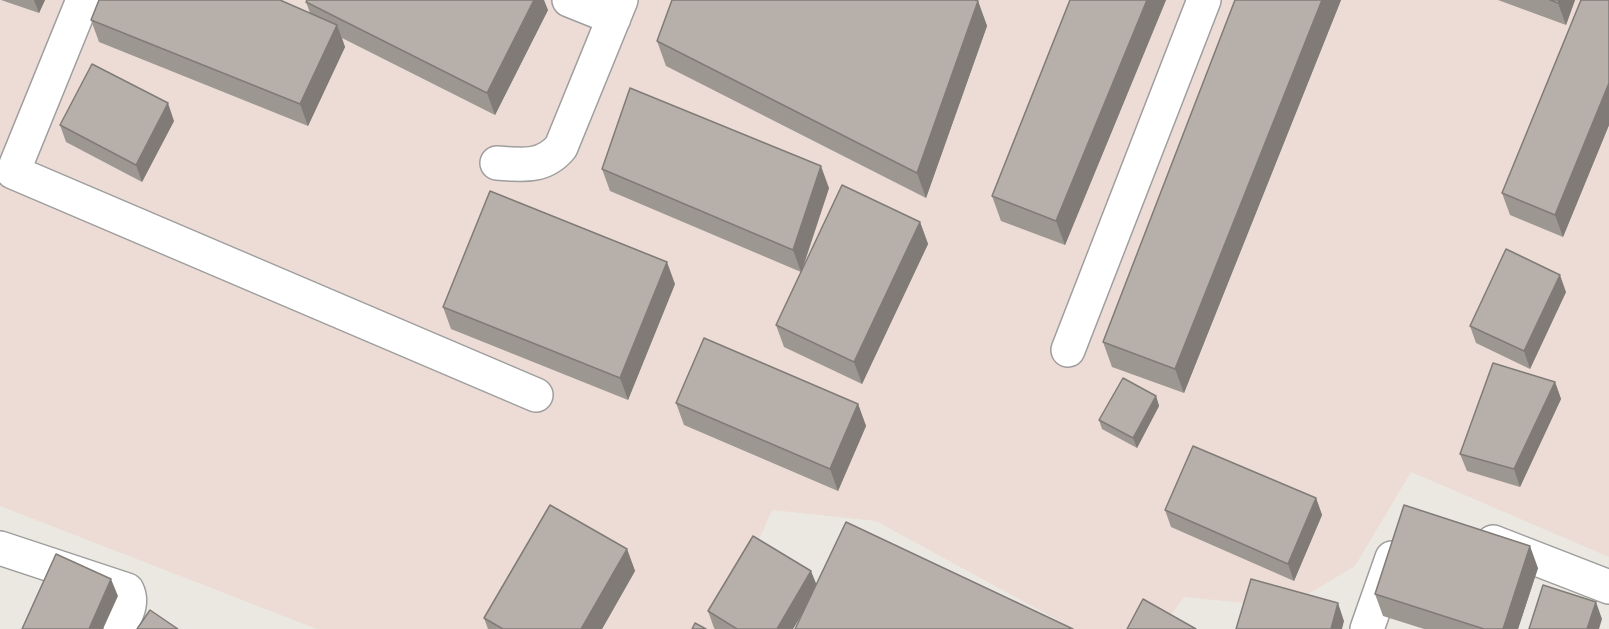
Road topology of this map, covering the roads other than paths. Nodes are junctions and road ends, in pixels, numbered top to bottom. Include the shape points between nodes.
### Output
1 (83, 0) edge
2 (569, 0) edge
3 (1204, 0) edge
4 (618, 9) edge
5 (497, 164) dead end
6 (1068, 350) dead end
7 (536, 395) dead end
8 (1406, 528) edge
9 (1468, 532) edge
10 (0, 548) edge
11 (1609, 587) edge
12 (120, 629) edge
13 (1367, 629) edge

1 - 7 street via 13,172
2 - 4 street
3 - 6 street
4 - 5 street via 554,156 528,165
8 - 13 street
9 - 11 street
10 - 12 street via 127,591 129,607

